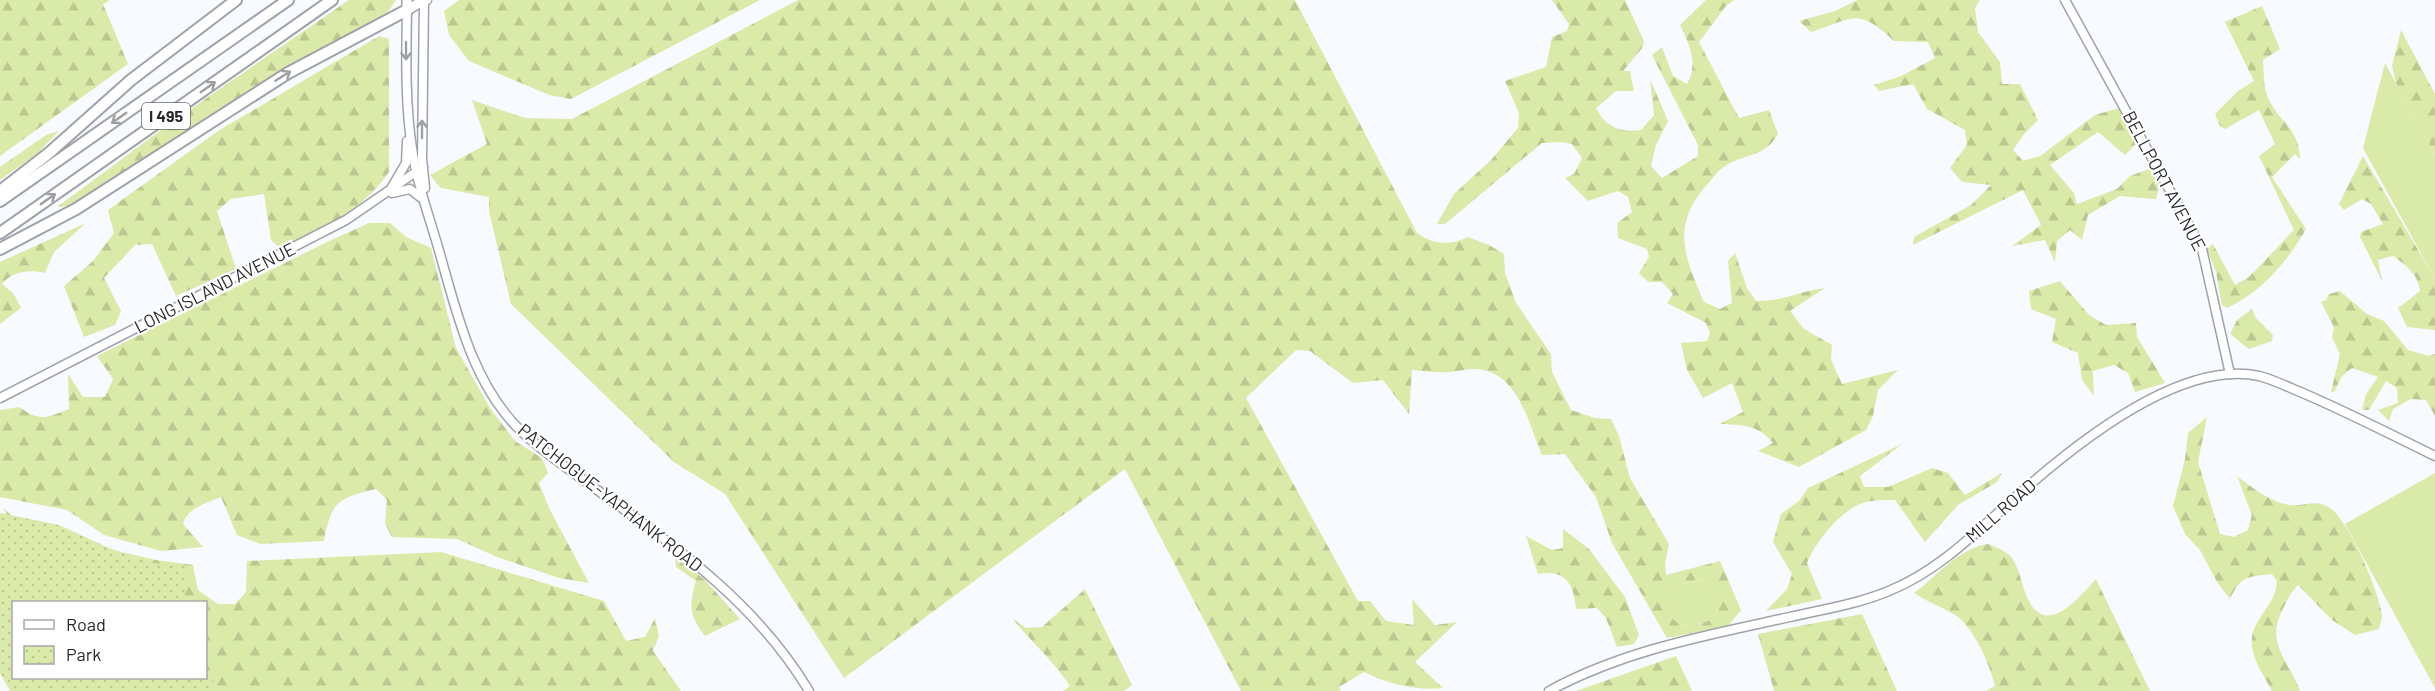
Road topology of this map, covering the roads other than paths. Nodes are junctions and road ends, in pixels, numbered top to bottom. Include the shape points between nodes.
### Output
1 (236, 0) edge
2 (288, 0) edge
3 (332, 0) edge
4 (425, 0) edge
5 (2065, 0) edge
6 (407, 5) edge
7 (406, 92) junction
8 (419, 169) junction
9 (0, 191) edge
10 (386, 195) junction
11 (422, 199) junction
12 (0, 201) edge
13 (427, 212) junction
14 (0, 233) edge
15 (0, 249) edge
16 (2230, 374) junction
17 (0, 398) edge
18 (2435, 456) edge
19 (809, 691) edge
20 (1549, 691) edge

1 - 9 highway via 140,73
2 -> 12 highway, I 495
14 -> 3 highway, I 495
4 - 6 main road
8 -> 4 main road, PATCHOGUE-YAPHANK ROAD
5 - 16 main road, BELLPORT AVENUE via 2202,249
6 -> 7 main road, PATCHOGUE-YAPHANK ROAD
15 -> 6 highway via 76,209 288,73
7 - 8 main road, PATCHOGUE-YAPHANK ROAD
7 - 10 main road via 406,163
8 - 10 main road, LONG ISLAND AVENUE
8 - 11 main road, PATCHOGUE-YAPHANK ROAD
8 - 13 main road, PATCHOGUE-YAPHANK ROAD
10 - 11 main road via 406,189
10 - 17 main road, LONG ISLAND AVENUE via 333,228
11 - 13 main road, PATCHOGUE-YAPHANK ROAD
13 - 19 main road, PATCHOGUE-YAPHANK ROAD via 470,348 510,419 545,451 717,581 765,632
16 - 18 main road, MILL ROAD via 2267,378 2341,409
16 - 20 main road, MILL ROAD via 2181,385 2133,408 2027,487 1939,562 1897,588 1852,603 1653,648

